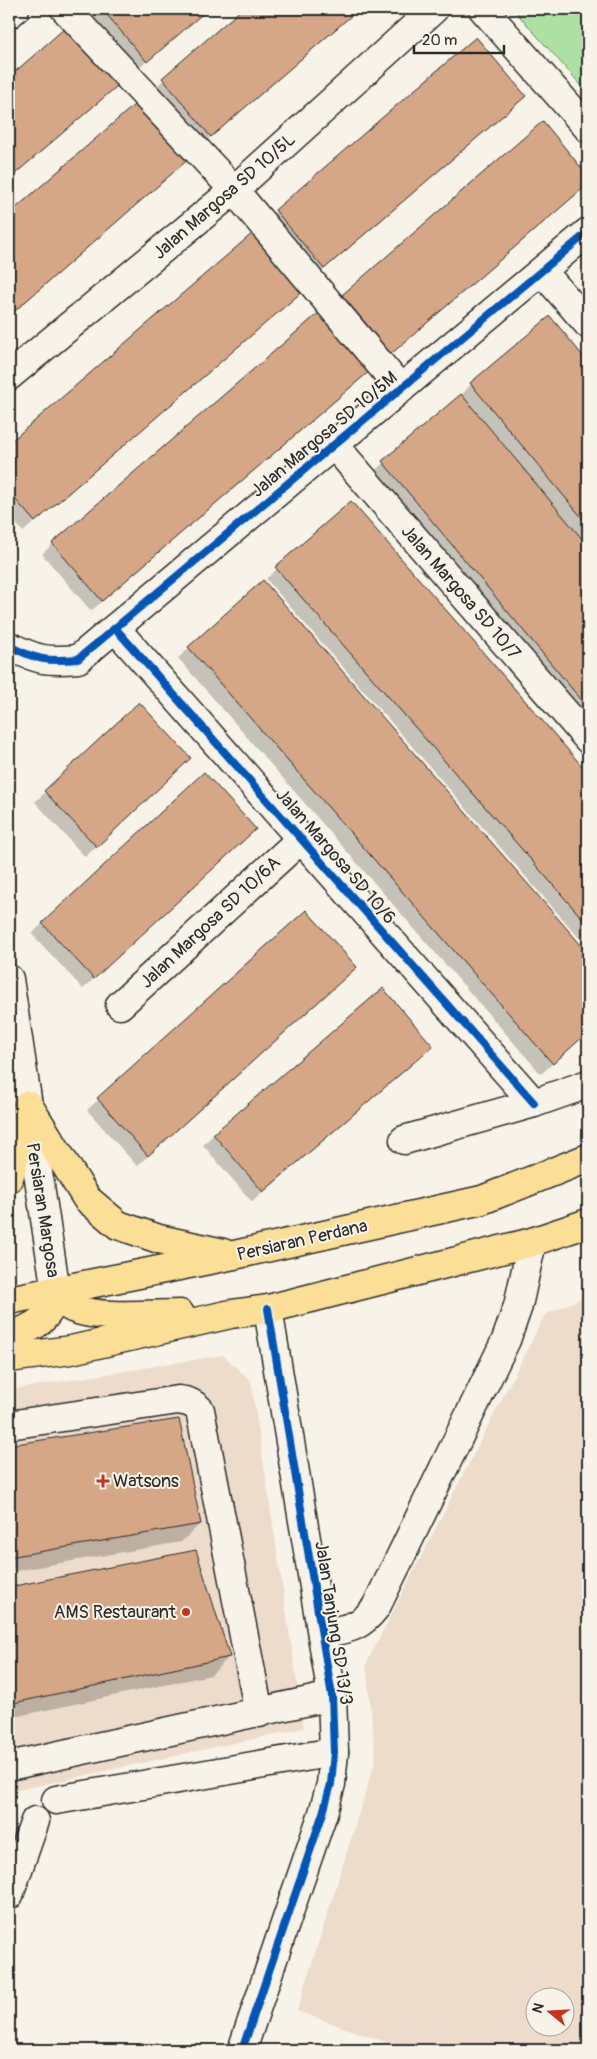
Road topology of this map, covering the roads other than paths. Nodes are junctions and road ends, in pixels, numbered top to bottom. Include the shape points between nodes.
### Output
1 (15, 9) edge
2 (65, 9) edge
3 (434, 9) edge
4 (483, 9) edge
5 (9, 14) edge
6 (588, 128) edge
7 (234, 190) junction
8 (588, 232) edge
9 (542, 271) junction
10 (588, 324) edge
11 (9, 376) edge
12 (401, 389) junction
13 (334, 445) junction
14 (115, 628) junction
15 (9, 646) edge
16 (588, 739) edge
17 (301, 839) junction
18 (9, 979) edge
19 (120, 1005) dead end
20 (588, 1084) edge
21 (534, 1103) junction
22 (28, 1105) junction
23 (404, 1140) dead end
24 (588, 1158) edge
25 (9, 1178) edge
26 (588, 1223) edge
27 (532, 1242) junction
28 (234, 1255) junction
29 (56, 1292) junction
30 (9, 1300) edge
31 (268, 1309) junction
32 (231, 1314) junction
33 (9, 1336) edge
34 (9, 1358) edge
35 (9, 1425) edge
36 (322, 1634) junction
37 (332, 1696) junction
38 (258, 1713) junction
39 (334, 1752) junction
40 (9, 1766) edge
41 (56, 1800) dead end
42 (35, 1821) dead end
43 (9, 1895) edge
44 (242, 2050) edge

1 - 5 street
2 - 7 street
3 - 7 street, Jalan Margosa SD 10/5L
4 - 6 street
7 - 11 street, Jalan Margosa SD 10/5L
7 - 12 street
8 - 9 street, Jalan Margosa SD 10/5M
9 - 10 street
9 - 12 street, Jalan Margosa SD 10/5M
12 - 13 street, Jalan Margosa SD 10/5M
13 - 14 street, Jalan Margosa SD 10/5M
13 - 16 street, Jalan Margosa SD 10/7
14 - 15 street, Jalan Margosa SD 10/5M via 78,659 53,662 29,656
14 - 17 street, Jalan Margosa SD 10/6
17 - 19 street, Jalan Margosa SD 10/6A
17 - 21 street, Jalan Margosa SD 10/6
18 - 22 street, Persiaran Margosa
20 - 21 street
21 - 23 street
22 - 25 main road
22 - 28 main road via 87,1199 118,1224 158,1239
22 - 29 street, Persiaran Margosa
24 - 28 main road, Persiaran Perdana via 482,1200
26 - 27 main road
27 - 31 main road
27 - 36 street via 518,1306 506,1340 376,1607 365,1621
28 - 29 main road, Persiaran Perdana
29 - 30 main road, Persiaran Perdana
29 - 32 main road via 75,1310 92,1314
29 - 33 main road via 47,1316
31 - 32 main road
31 - 36 street, Jalan Tanjung SD 13/3
32 - 34 main road via 71,1350
35 - 38 street via 178,1400 186,1400 200,1410
36 - 37 street, Jalan Tanjung SD 13/3
37 - 38 street
37 - 39 street, Jalan Tanjung SD 13/3
38 - 40 street
39 - 41 street
39 - 44 street, Jalan Tanjung SD 13/3 via 331,1784 323,1813
42 - 43 street

